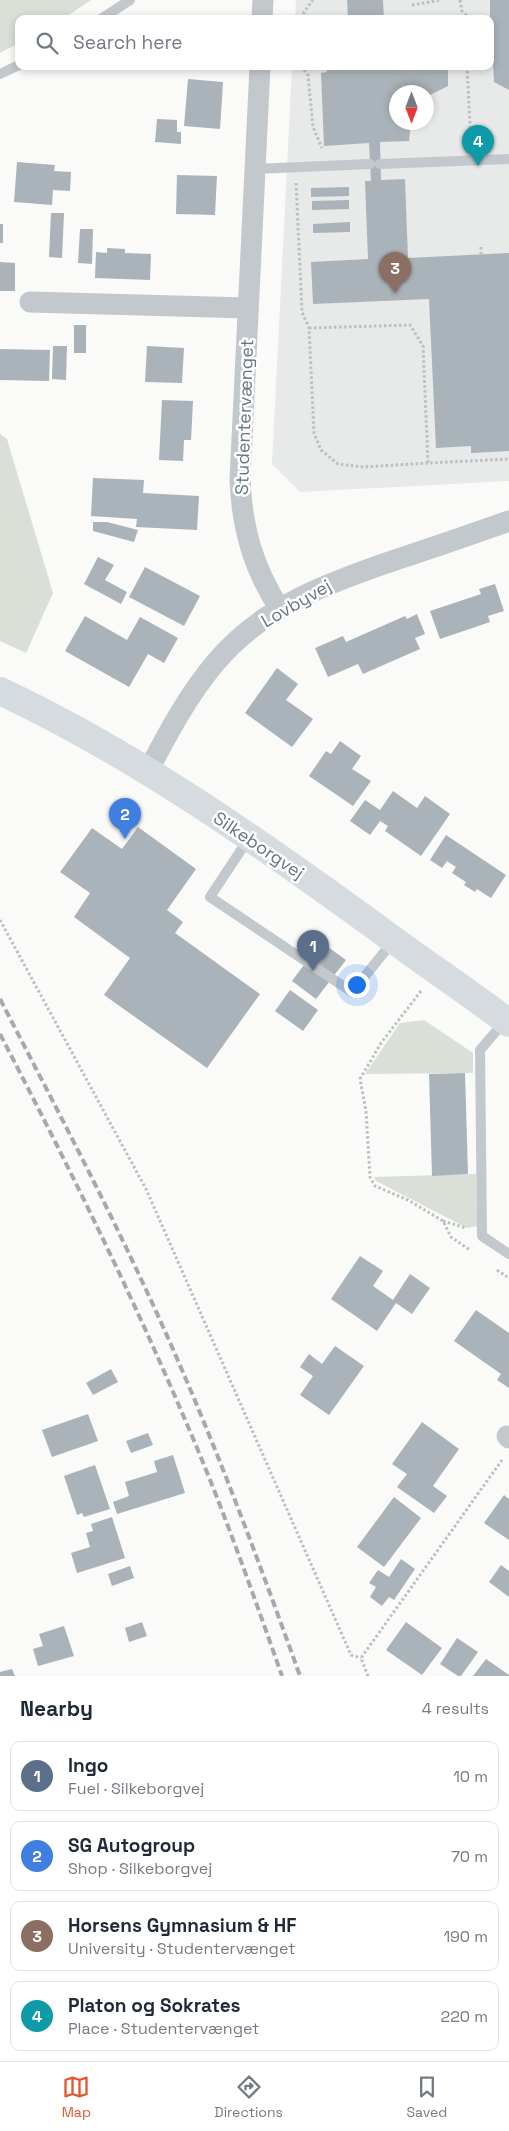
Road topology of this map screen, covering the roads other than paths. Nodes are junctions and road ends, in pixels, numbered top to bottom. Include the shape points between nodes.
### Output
1 (130, 0) edge
2 (263, 0) edge
3 (107, 15) edge
4 (262, 15) edge
5 (15, 67) edge
6 (260, 70) edge
7 (0, 74) edge
8 (509, 159) edge
9 (255, 169) junction
10 (30, 302) dead end
11 (248, 308) junction
12 (509, 521) edge
13 (279, 608) junction
14 (0, 691) edge
15 (148, 771) junction
16 (250, 837) junction
17 (394, 940) junction
18 (507, 1022) edge
19 (509, 1254) edge

1 - 3 lane
2 - 4 street
5 - 7 lane
6 - 9 street, Studentervænget
8 - 9 lane
9 - 11 street, Studentervænget
10 - 11 street
11 - 13 street, Studentervænget via 241,501 259,573
12 - 13 street, Lovbyvej via 337,580
13 - 15 street, Lovbyvej via 244,634 216,662 184,706
14 - 15 main road, Silkeborgvej via 45,712
15 - 16 main road, Silkeborgvej
16 - 17 main road, Silkeborgvej
16 - 17 lane via 210,897 352,992
17 - 18 main road, Silkeborgvej
18 - 19 lane, Silkeborgvej via 480,1050 482,1236

